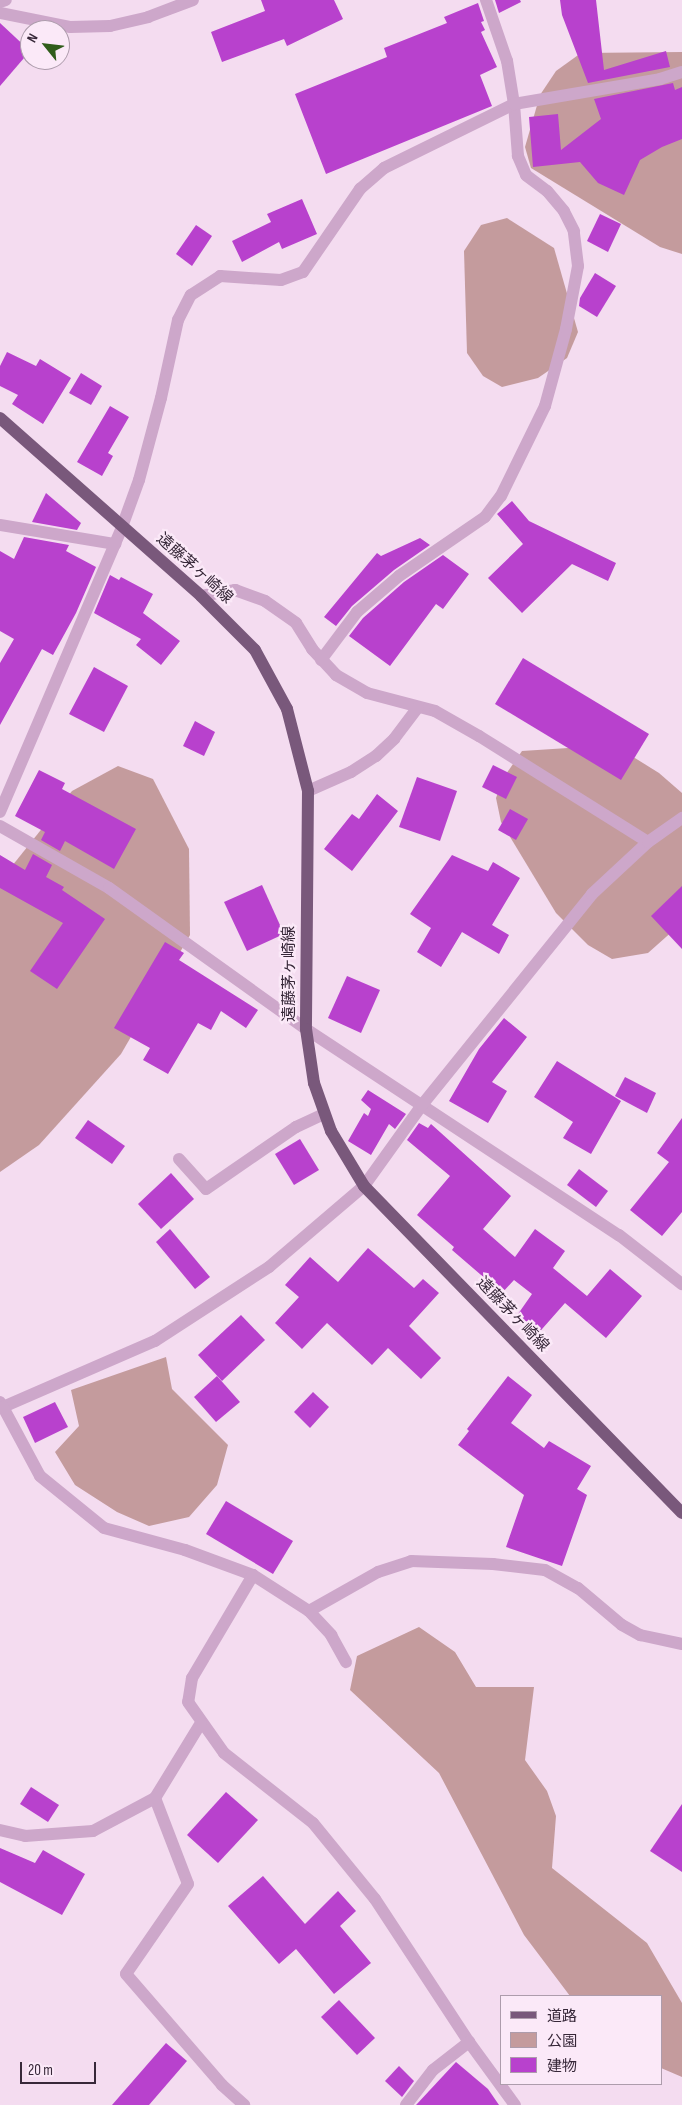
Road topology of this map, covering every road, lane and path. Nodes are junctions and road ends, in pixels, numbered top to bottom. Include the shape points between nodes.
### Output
1 (6, 0) edge
2 (193, 0) edge
3 (486, 0) edge
4 (0, 2) edge
5 (0, 13) edge
6 (682, 72) edge
7 (514, 104) junction
8 (0, 418) edge
9 (0, 525) edge
10 (122, 527) junction
11 (115, 544) junction
12 (201, 596) junction
13 (322, 660) junction
14 (418, 707) junction
15 (308, 791) junction
16 (0, 812) edge
17 (682, 818) edge
18 (0, 826) edge
19 (648, 842) junction
20 (306, 1029) junction
21 (422, 1105) junction
22 (324, 1114) junction
23 (179, 1159) dead end
24 (364, 1186) junction
25 (682, 1284) edge
26 (1, 1405) edge
27 (682, 1513) edge
28 (253, 1575) junction
29 (309, 1611) junction
30 (682, 1644) edge
31 (346, 1662) dead end
32 (201, 1723) junction
33 (155, 1798) junction
34 (0, 1830) edge
35 (469, 2042) junction
36 (500, 2084) edge
37 (500, 2085) edge
38 (244, 2105) edge
39 (406, 2105) edge
40 (515, 2105) edge

1 - 4 street
2 - 5 street via 148,17 110,26 70,27
3 - 7 street via 507,62
6 - 7 street via 660,79
7 - 10 street via 384,168 360,189 303,272 281,280 220,276 191,295 178,320 142,471
7 - 13 street via 518,156 526,175 547,191 564,211 574,231 578,266 566,329 545,406 501,496 484,517 399,576 357,612
8 - 10 main road, 遠藤茅ヶ崎線
9 - 11 street
10 - 11 street
10 - 12 main road, 遠藤茅ヶ崎線
11 - 16 street
12 - 13 street via 235,590 265,601 296,624
12 - 15 main road, 遠藤茅ヶ崎線 via 255,650 273,682 287,709
13 - 14 street via 336,675 367,693
14 - 15 street via 394,739 376,756 351,772
14 - 19 street via 435,711 479,736
15 - 20 main road, 遠藤茅ヶ崎線
17 - 19 street
18 - 20 street via 109,888
19 - 21 street via 592,894
20 - 21 street
20 - 22 main road, 遠藤茅ヶ崎線 via 314,1083
21 - 24 street
21 - 25 street via 620,1235
22 - 23 street via 296,1127 206,1189
22 - 24 main road, 遠藤茅ヶ崎線
24 - 26 street via 269,1267 155,1341
24 - 27 main road, 遠藤茅ヶ崎線
26 - 28 street via 40,1476 104,1528 185,1550
28 - 29 street
28 - 32 street via 192,1678 188,1702
29 - 30 street via 378,1572 411,1561 493,1564 544,1570 578,1588 622,1625 640,1635
29 - 31 street via 331,1635
32 - 33 street
32 - 35 street via 224,1752 313,1823 375,1899
33 - 34 street via 93,1831 26,1836
33 - 38 street via 188,1884 126,1974 222,2085
35 - 36 street
35 - 39 street via 433,2070
37 - 40 street

